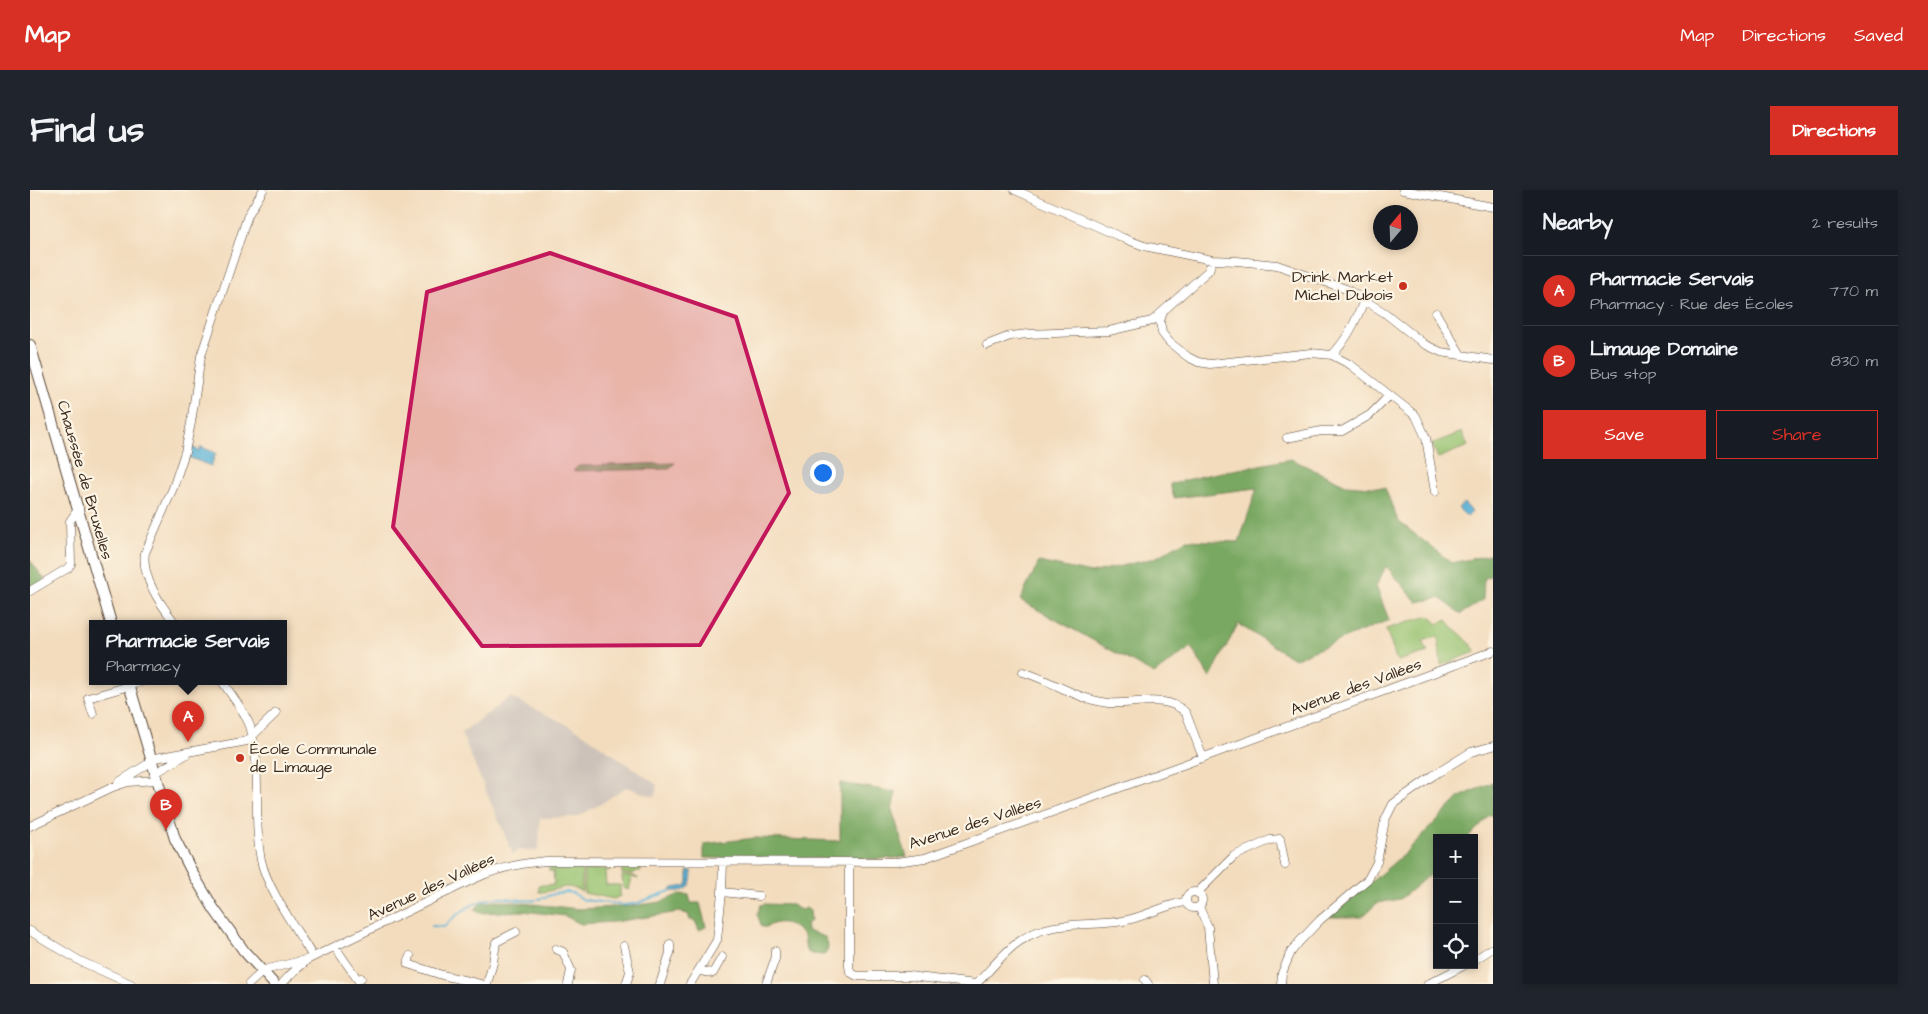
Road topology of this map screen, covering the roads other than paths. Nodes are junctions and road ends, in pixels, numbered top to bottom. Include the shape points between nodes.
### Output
1 (262, 190) edge
2 (1015, 190) edge
3 (1403, 190) edge
4 (1493, 207) edge
5 (1212, 260) junction
6 (1364, 300) junction
7 (1163, 312) junction
8 (1436, 314) dead end
9 (987, 344) dead end
10 (30, 345) edge
11 (1332, 355) junction
12 (1461, 355) junction
13 (1493, 360) edge
14 (1389, 396) junction
15 (1287, 438) dead end
16 (1435, 492) dead end
17 (79, 508) junction
18 (30, 591) edge
19 (110, 620) edge
20 (173, 620) edge
21 (1493, 651) edge
22 (1023, 672) dead end
23 (126, 685) edge
24 (129, 685) edge
25 (225, 685) edge
26 (93, 714) dead end
27 (276, 714) dead end
28 (252, 736) junction
29 (1493, 746) edge
30 (190, 752) junction
31 (1203, 758) junction
32 (150, 760) junction
33 (155, 777) junction
34 (113, 787) junction
35 (30, 826) edge
36 (723, 862) junction
37 (849, 862) junction
38 (1285, 865) dead end
39 (722, 892) junction
40 (1197, 893) junction
41 (759, 896) dead end
42 (1185, 902) junction
43 (1199, 907) junction
44 (30, 931) edge
45 (516, 932) dead end
46 (670, 944) dead end
47 (624, 946) dead end
48 (335, 947) junction
49 (1493, 948) edge
50 (556, 949) dead end
51 (775, 951) dead end
52 (410, 956) dead end
53 (722, 957) dead end
54 (1478, 957) edge
55 (311, 958) junction
56 (1457, 969) edge
57 (261, 971) junction
58 (698, 971) junction
59 (442, 974) junction
60 (361, 978) dead end
61 (131, 984) edge
62 (249, 984) edge
63 (274, 984) edge
64 (282, 984) edge
65 (439, 984) edge
66 (480, 984) edge
67 (487, 984) edge
68 (568, 984) edge
69 (626, 984) edge
70 (660, 984) edge
71 (690, 984) edge
72 (766, 984) edge
73 (976, 984) edge
74 (1212, 984) edge
75 (1281, 984) edge
76 (1428, 984) edge

1 - 20 street via 248,214 201,356 185,452 143,561 161,606
2 - 5 street via 1144,246
3 - 4 street
5 - 6 street via 1277,265 1346,289
5 - 7 street via 1209,270
6 - 11 street via 1353,325
6 - 12 street via 1424,344 1442,352
7 - 9 street via 1152,321 1109,330 1010,336
7 - 11 street via 1160,321 1162,333 1169,342 1198,362 1210,364 1311,353
8 - 12 street
10 - 17 main road, Chaussée de Bruxelles
11 - 14 street via 1351,365
12 - 13 street
14 - 15 street via 1370,415 1342,431
14 - 16 street via 1416,416 1421,425
17 - 18 street via 70,520 71,564
17 - 19 main road, Chaussée de Bruxelles
21 - 31 street, Avenue des Vallées
22 - 31 street via 1095,701 1170,703 1181,708 1186,713
23 - 26 street via 88,698
24 - 32 main road
25 - 28 street via 237,702
27 - 28 street
28 - 30 street via 240,743
28 - 55 street via 261,861
29 - 75 street via 1471,752 1392,804 1384,820 1377,862 1368,879 1300,941 1291,952
30 - 32 street
30 - 33 street
31 - 37 street, Avenue des Vallées via 925,858
32 - 33 main road
32 - 34 street
33 - 34 street
33 - 57 main road via 175,839 192,874
34 - 35 street
36 - 37 street, Avenue des Vallées
36 - 39 street
36 - 48 street, Avenue des Vallées via 520,863 476,878
37 - 73 street via 850,972 857,976 909,976
38 - 40 street via 1280,840 1270,840 1234,856
39 - 41 street
39 - 58 street via 717,940
40 - 42 street via 1188,894
40 - 43 street via 1202,900
42 - 43 street via 1190,908
42 - 73 street via 1123,921 1052,926 1036,931 1007,951
43 - 74 street via 1208,927
44 - 61 street via 80,961
45 - 67 street via 492,942 493,962
46 - 70 street
47 - 69 street via 630,972
48 - 55 street, Avenue des Vallées
48 - 60 street via 358,980
49 - 54 street
50 - 68 street via 564,952 571,970
51 - 72 street
52 - 59 street via 408,964
53 - 58 street via 713,973
55 - 57 street, Avenue des Vallées
55 - 64 street, Avenue des Vallées
56 - 76 street
57 - 62 street
57 - 63 main road
58 - 71 street
59 - 65 street
59 - 66 street

